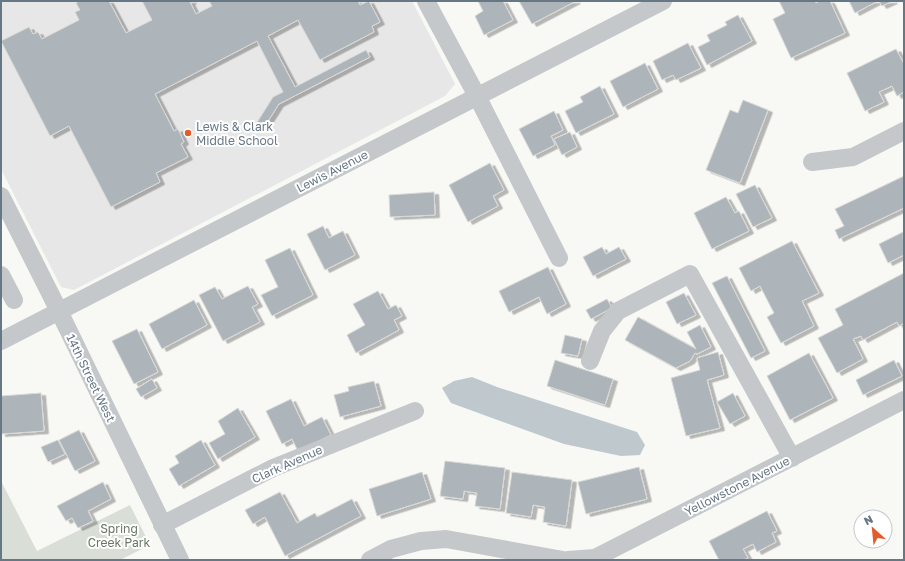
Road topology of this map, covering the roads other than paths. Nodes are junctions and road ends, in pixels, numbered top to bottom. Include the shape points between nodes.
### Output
1 (426, 1) edge
2 (663, 1) edge
3 (477, 96) junction
4 (904, 131) edge
5 (812, 162) dead end
6 (1, 196) edge
7 (559, 258) dead end
8 (1, 275) edge
9 (14, 300) dead end
10 (59, 311) junction
11 (1, 341) edge
12 (590, 361) dead end
13 (904, 400) edge
14 (415, 411) dead end
15 (792, 458) junction
16 (162, 525) junction
17 (595, 559) edge
18 (180, 560) edge
19 (370, 560) edge
20 (563, 560) edge
21 (568, 560) edge

1 - 3 street
2 - 3 street, Lewis Avenue
3 - 7 street
3 - 10 street, Lewis Avenue
4 - 5 street via 853,157
6 - 10 street, 14th Street West
8 - 9 street
10 - 11 street, Lewis Avenue
10 - 16 street, 14th Street West
12 - 15 street via 602,331 618,311 690,274
13 - 15 street, Yellowstone Avenue
14 - 16 street, Clark Avenue via 273,468
15 - 17 street, Yellowstone Avenue
16 - 18 street, 14th Street West
17 - 21 street, Yellowstone Avenue
19 - 20 street via 390,549 421,541 446,539

